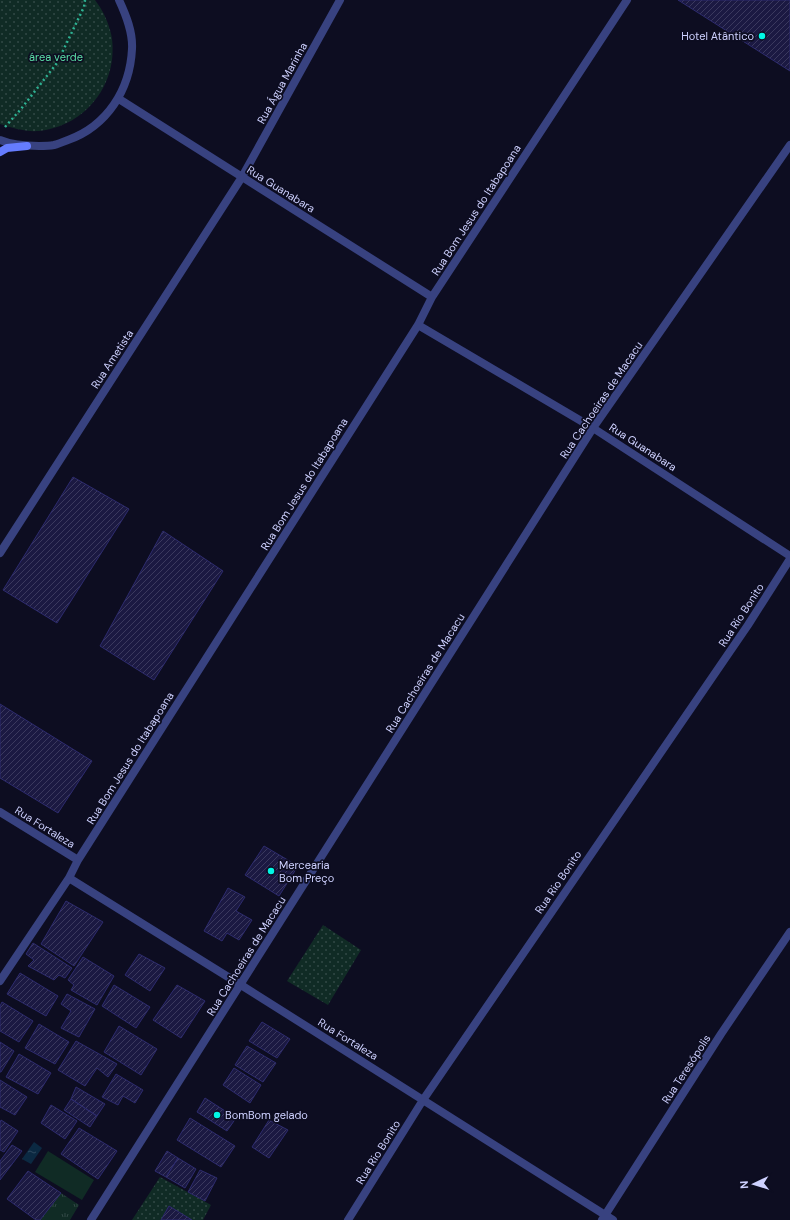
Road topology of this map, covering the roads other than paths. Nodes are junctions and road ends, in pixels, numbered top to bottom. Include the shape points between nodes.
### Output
1 (119, 0) edge
2 (340, 0) edge
3 (627, 0) edge
4 (119, 99) junction
5 (0, 140) edge
6 (790, 145) edge
7 (27, 146) junction
8 (0, 152) edge
9 (242, 177) junction
10 (432, 297) junction
11 (418, 325) junction
12 (593, 428) junction
13 (0, 552) edge
14 (790, 557) edge
15 (0, 812) edge
16 (78, 860) junction
17 (69, 878) junction
18 (790, 932) edge
19 (0, 981) edge
20 (241, 984) junction
21 (423, 1100) junction
22 (603, 1217) edge
23 (92, 1220) edge
24 (348, 1220) edge
25 (613, 1220) edge

1 - 4 street via 129,22 132,48 129,75
2 - 9 street, Rua Água Marinha
3 - 10 street, Rua Bom Jesus do Itabapoana
4 - 7 street via 102,120 79,136 54,145
4 - 9 street, Rua Guanabara
5 - 7 street
6 - 12 street, Rua Cachoeiras de Macacu
7 - 8 street via 8,148
9 - 10 street, Rua Guanabara
9 - 13 street, Rua Ametista
10 - 11 street, Rua Bom Jesus do Itabapoana
11 - 12 street, Rua Guanabara
11 - 16 street, Rua Bom Jesus do Itabapoana
12 - 14 street, Rua Guanabara
12 - 20 street, Rua Cachoeiras de Macacu
14 - 21 street, Rua Rio Bonito via 748,625
15 - 16 street, Rua Fortaleza
16 - 17 street, Rua Bom Jesus do Itabapoana
17 - 19 street, Rua Bom Jesus do Itabapoana
17 - 20 street, Rua Fortaleza
18 - 22 street, Rua Teresópolis
20 - 21 street, Rua Fortaleza
20 - 23 street, Rua Cachoeiras de Macacu
21 - 22 street, Rua Fortaleza
21 - 24 street, Rua Rio Bonito
22 - 25 street, Rua Fortaleza

